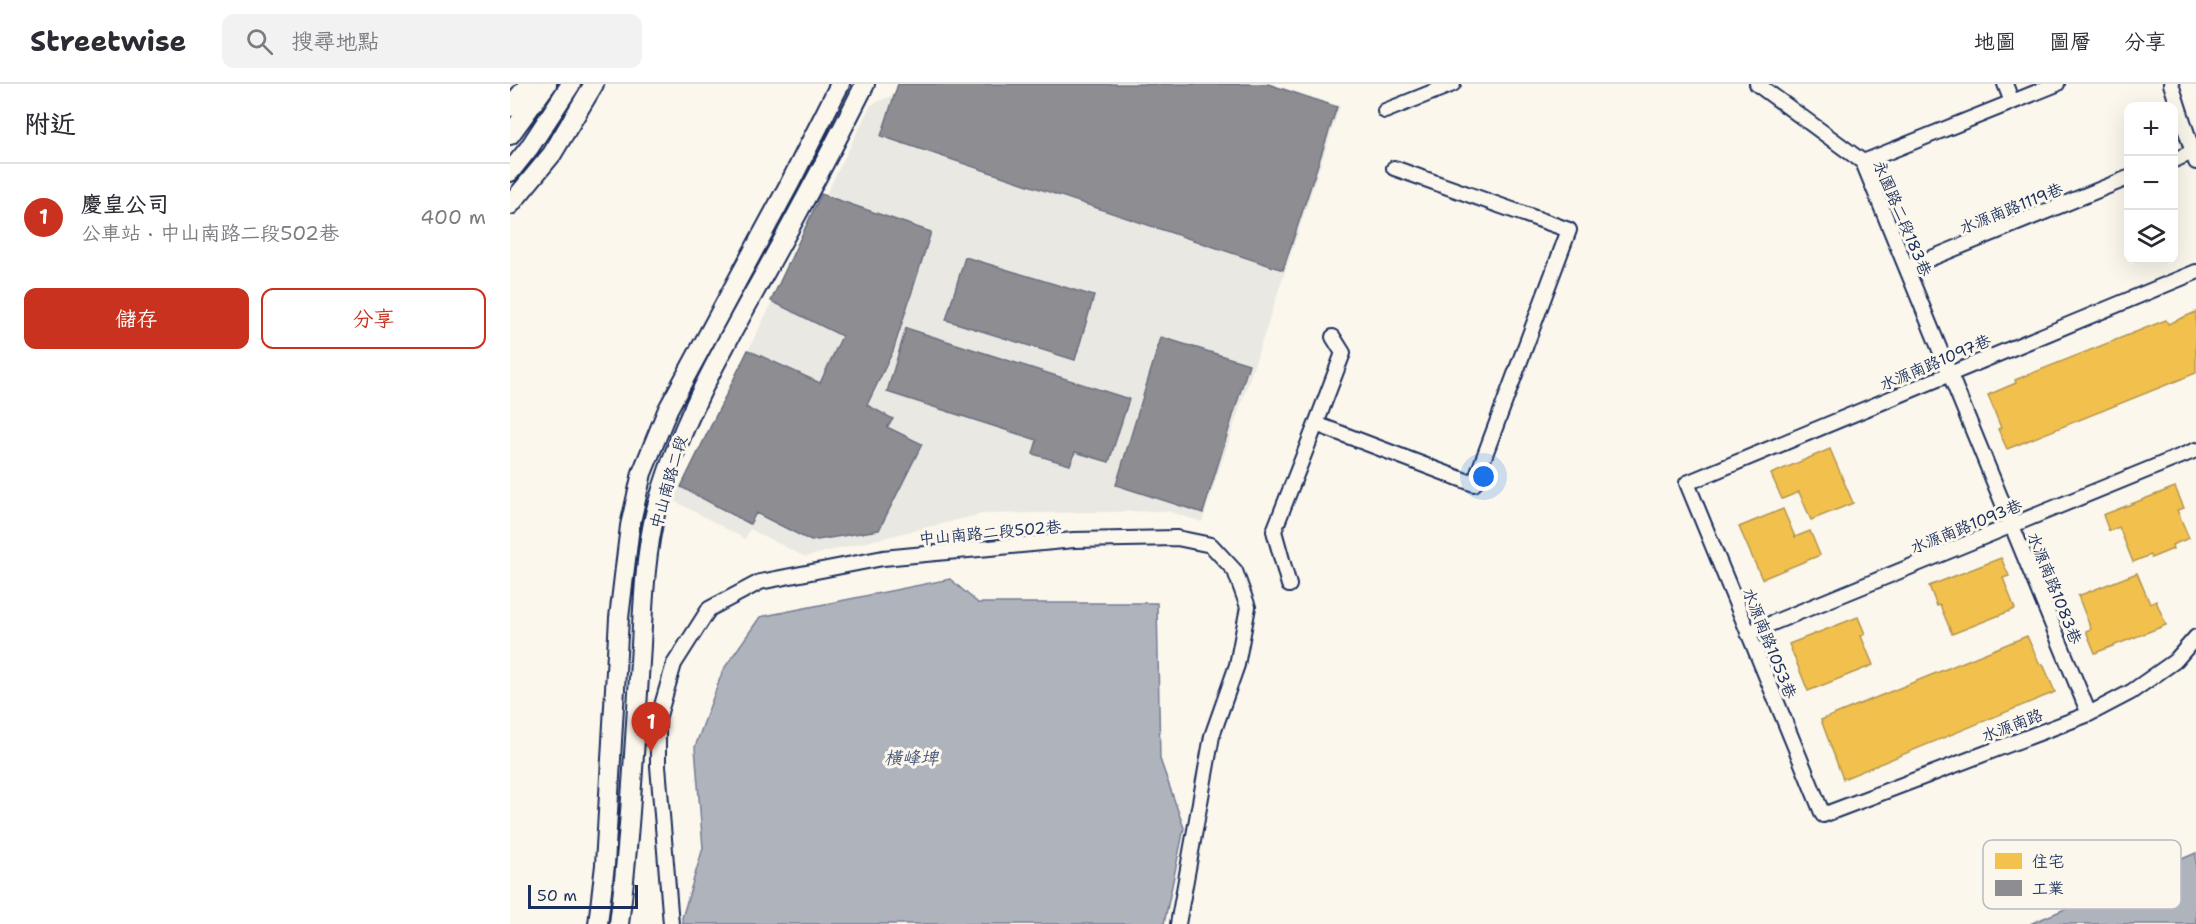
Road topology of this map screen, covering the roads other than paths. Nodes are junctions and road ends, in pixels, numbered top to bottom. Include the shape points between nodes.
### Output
1 (529, 84) edge
2 (547, 84) edge
3 (571, 84) edge
4 (594, 84) edge
5 (1453, 84) edge
6 (1757, 84) edge
7 (2005, 84) edge
8 (2058, 84) edge
9 (2171, 84) edge
10 (866, 85) edge
11 (837, 91) edge
12 (2012, 102) junction
13 (510, 107) edge
14 (1385, 111) dead end
15 (510, 135) edge
16 (2194, 157) edge
17 (2178, 159) edge
18 (1863, 162) junction
19 (1394, 168) dead end
20 (510, 172) edge
21 (2124, 180) edge
22 (510, 206) edge
23 (1907, 268) junction
24 (2196, 272) edge
25 (1333, 337) dead end
26 (1950, 374) junction
27 (1316, 424) junction
28 (2196, 450) edge
29 (1687, 483) joint
30 (2012, 525) junction
31 (1289, 585) dead end
32 (1749, 633) junction
33 (2196, 637) edge
34 (2089, 714) junction
35 (1823, 815) joint
36 (598, 924) edge
37 (619, 924) edge
38 (671, 924) edge
39 (1178, 924) edge

1 - 13 main road
2 - 15 main road
3 - 20 main road
4 - 22 main road via 552,154
5 - 14 street
6 - 18 street, 永園路二段183巷
7 - 12 street
8 - 12 street
9 - 16 street
10 - 11 street
10 - 37 main road, 中山南路二段 via 702,387 678,442 656,511 646,573 627,861
11 - 36 main road, 中山南路二段 via 668,409 642,473 630,526 619,618 612,767
12 - 18 street
16 - 17 street
18 - 23 street, 永園路二段183巷
19 - 27 street via 1569,230 1474,484
21 - 23 street, 水源南路1119巷
23 - 26 street, 永園路二段183巷
24 - 26 street, 水源南路1097巷
25 - 27 street via 1343,353
26 - 29 street, 水源南路1097巷
26 - 30 street, 水源南路1083巷
27 - 31 street via 1274,531
28 - 30 street, 水源南路1093巷
29 - 32 street, 水源南路1053巷
30 - 32 street, 水源南路1093巷
30 - 34 street, 水源南路1083巷
32 - 35 street, 水源南路1053巷
33 - 34 street, 水源南路 via 2175,661 2131,692
34 - 35 street, 水源南路
38 - 39 street, 中山南路二段502巷 via 658,719 674,664 709,609 760,582 883,558 1074,540 1177,538 1211,545 1235,571 1248,607 1237,664 1212,735

